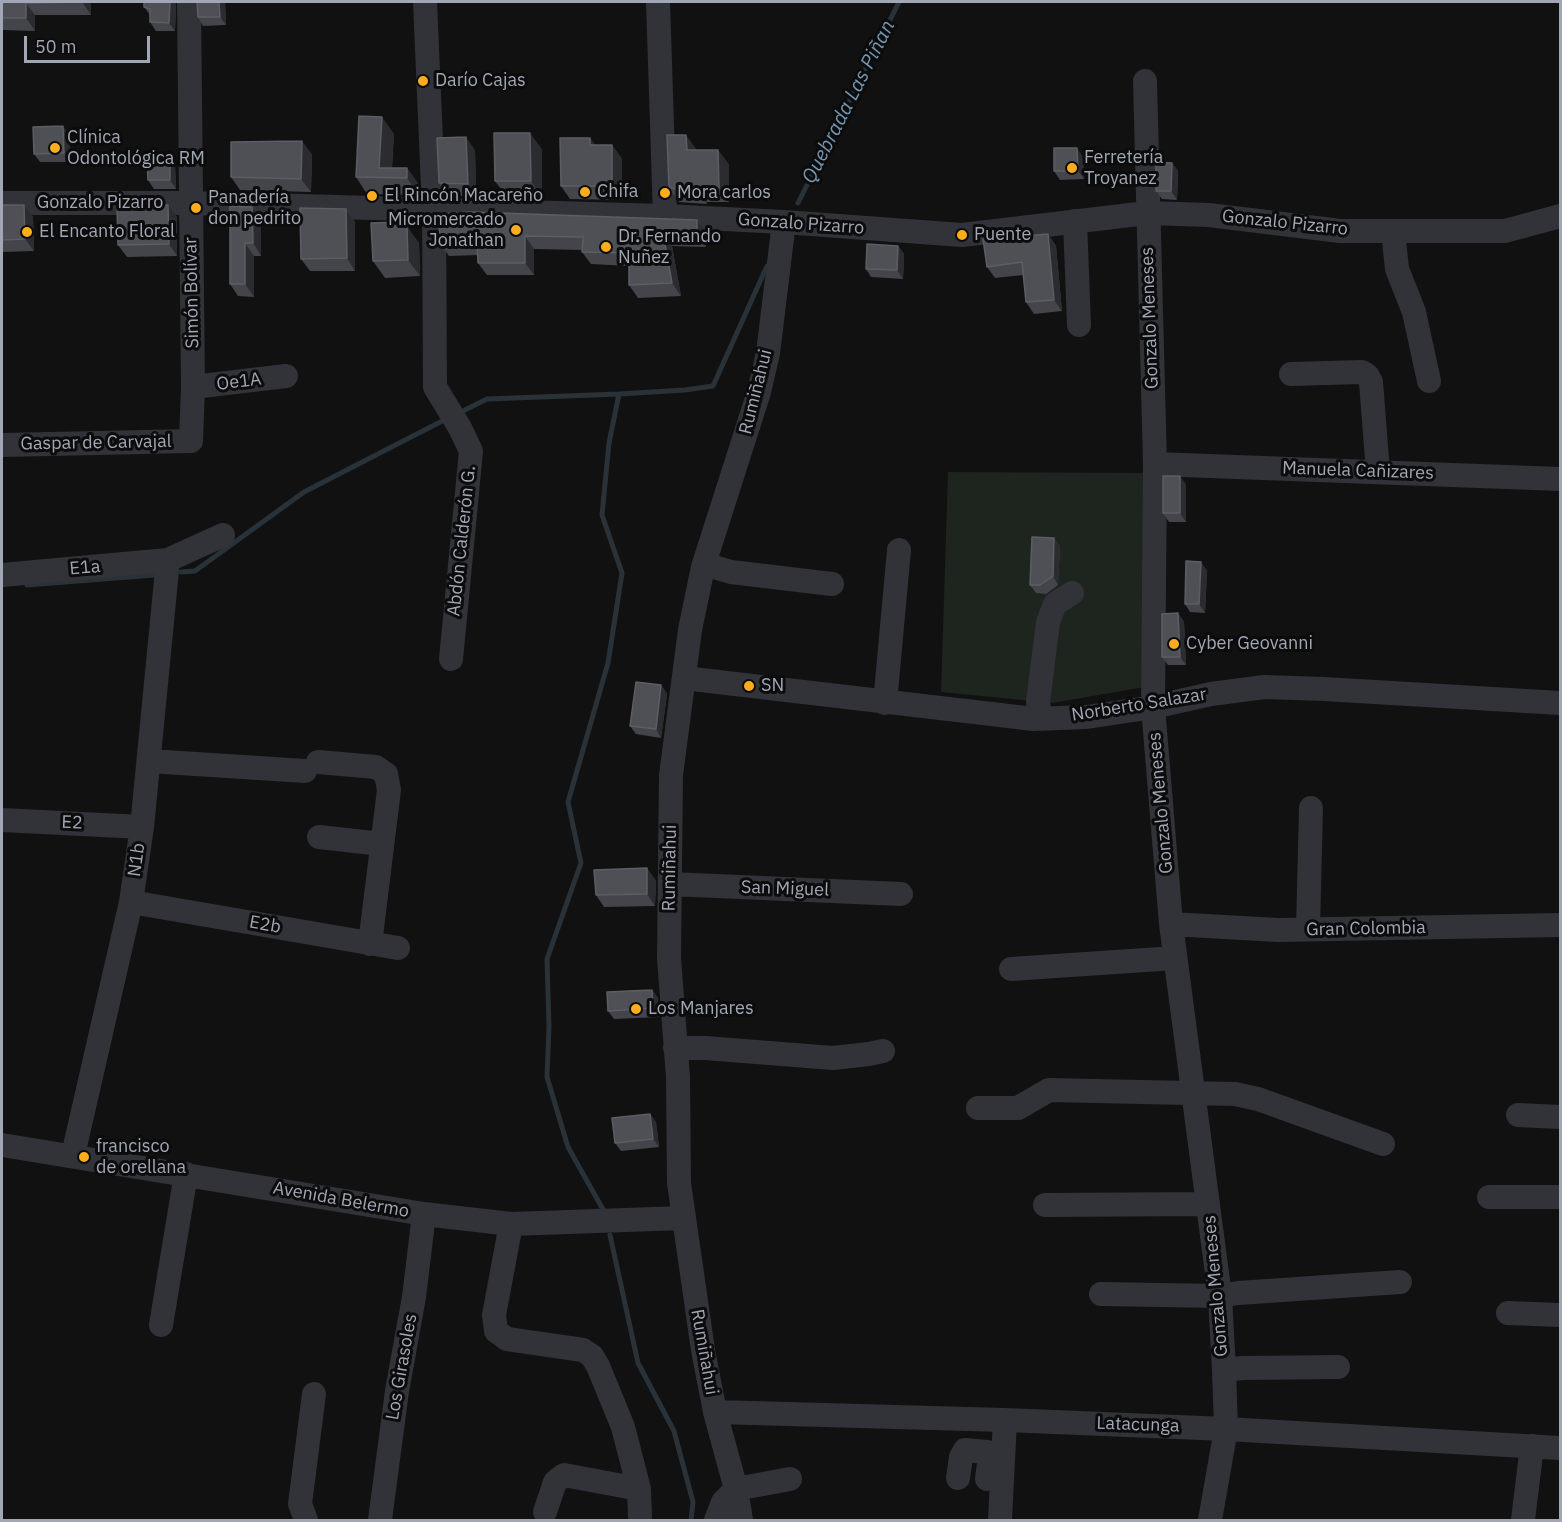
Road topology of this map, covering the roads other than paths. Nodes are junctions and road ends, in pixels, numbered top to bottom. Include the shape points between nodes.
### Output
1 (189, 2) edge
2 (425, 2) edge
3 (658, 2) edge
4 (1145, 81) dead end
5 (2, 203) edge
6 (191, 203) junction
7 (434, 210) junction
8 (1147, 213) junction
9 (665, 216) junction
10 (1560, 216) edge
11 (1075, 221) junction
12 (784, 222) junction
13 (1393, 231) junction
14 (1079, 325) dead end
15 (1291, 374) dead end
16 (286, 376) dead end
17 (1429, 381) dead end
18 (193, 387) junction
19 (191, 441) joint
20 (2, 445) edge
21 (1155, 464) junction
22 (1378, 472) junction
23 (1560, 479) edge
24 (223, 535) dead end
25 (899, 550) dead end
26 (168, 560) junction
27 (704, 564) junction
28 (2, 575) edge
29 (832, 584) dead end
30 (1072, 593) dead end
31 (451, 659) dead end
32 (684, 678) junction
33 (885, 703) junction
34 (1560, 703) edge
35 (1153, 707) junction
36 (1040, 718) junction
37 (149, 761) junction
38 (1311, 808) dead end
39 (2, 820) edge
40 (142, 827) junction
41 (319, 837) dead end
42 (382, 844) junction
43 (670, 884) junction
44 (901, 894) dead end
45 (131, 902) junction
46 (1171, 924) junction
47 (1560, 925) edge
48 (1308, 929) junction
49 (370, 944) junction
50 (398, 948) dead end
51 (1175, 958) junction
52 (1011, 969) dead end
53 (675, 1048) junction
54 (883, 1051) dead end
55 (1193, 1092) junction
56 (978, 1108) dead end
57 (1518, 1115) dead end
58 (1560, 1118) edge
59 (1383, 1144) dead end
60 (2, 1145) edge
61 (73, 1155) junction
62 (186, 1174) junction
63 (1489, 1197) dead end
64 (1560, 1197) edge
65 (1208, 1204) junction
66 (1045, 1205) dead end
67 (424, 1214) junction
68 (683, 1218) junction
69 (511, 1224) junction
70 (1400, 1282) dead end
71 (1101, 1294) dead end
72 (1220, 1296) junction
73 (1508, 1313) dead end
74 (1560, 1315) edge
75 (161, 1325) dead end
76 (1338, 1367) dead end
77 (1224, 1370) junction
78 (314, 1395) dead end
79 (715, 1412) junction
80 (1005, 1420) junction
81 (1226, 1429) junction
82 (1532, 1446) junction
83 (1560, 1448) edge
84 (956, 1478) dead end
85 (790, 1479) dead end
86 (994, 1479) junction
87 (639, 1489) junction
88 (736, 1489) junction
89 (545, 1512) dead end
90 (640, 1516) dead end
91 (306, 1521) edge
92 (380, 1521) edge
93 (716, 1521) edge
94 (741, 1521) edge
95 (1000, 1521) edge
96 (1209, 1521) edge
97 (1523, 1521) edge

1 - 6 street, Simón Bolívar
2 - 7 street, Abdón Calderón G.
3 - 9 street
4 - 8 street, Gonzalo Meneses
5 - 6 street, Gonzalo Pizarro
6 - 7 street, Gonzalo Pizarro
6 - 18 street, Simón Bolívar
7 - 9 street, Gonzalo Pizarro
7 - 31 street, Abdón Calderón G. via 435,387 471,451
8 - 11 street, Gonzalo Pizarro
8 - 13 street, Gonzalo Pizarro via 1209,215 1340,231
8 - 21 street, Gonzalo Meneses
9 - 12 street, Gonzalo Pizarro
10 - 13 street, Gonzalo Pizarro via 1505,231
11 - 12 street, Gonzalo Pizarro via 962,235
11 - 14 street
12 - 27 street, Rumiñahui via 768,353 759,392
13 - 17 street via 1397,269 1414,312
15 - 22 street via 1367,375 1371,382
16 - 18 street, Oe1A
18 - 19 street, Simón Bolívar
19 - 20 street, Gaspar de Carvajal
21 - 22 street, Manuela Cañizares
21 - 35 street, Gonzalo Meneses
22 - 23 street, Manuela Cañizares
24 - 26 street, E1a
25 - 33 street
26 - 28 street, E1a
26 - 37 street, N1b
27 - 29 street via 731,572
27 - 32 street, Rumiñahui
30 - 36 street via 1055,604 1048,622 1038,702
32 - 33 street, Norberto Salazar
32 - 43 street, Rumiñahui via 671,775
33 - 36 street, Norberto Salazar
34 - 35 street, Norberto Salazar via 1264,687
35 - 36 street, Norberto Salazar via 1087,717
35 - 46 street, Gonzalo Meneses
37 - 40 street, N1b
37 - 42 street via 376,767 386,774 389,790
38 - 48 street
39 - 40 street, E2
40 - 45 street, N1b
41 - 42 street
42 - 49 street
43 - 44 street, San Miguel
43 - 53 street, Rumiñahui via 669,958
45 - 49 street, E2b
45 - 61 street, N1b
46 - 48 street, Gran Colombia
46 - 51 street, Gonzalo Meneses
47 - 48 street, Gran Colombia
49 - 50 street, E2b
51 - 52 street
51 - 55 street, Gonzalo Meneses
53 - 54 street via 833,1058
53 - 68 street, Rumiñahui
55 - 56 street via 1049,1090 1018,1108
55 - 59 street via 1258,1099
55 - 65 street, Gonzalo Meneses
57 - 58 street
60 - 61 street, Avenida Belermo
61 - 62 street, Avenida Belermo
62 - 67 street, Avenida Belermo
62 - 75 street
63 - 64 street
65 - 66 street
65 - 72 street, Gonzalo Meneses
67 - 69 street, Avenida Belermo
67 - 92 street, Los Girasoles
68 - 69 street, Avenida Belermo
68 - 79 street, Rumiñahui
69 - 87 street via 495,1315 496,1331 507,1340 583,1350 592,1356 622,1427
70 - 72 street
71 - 72 street
72 - 77 street, Gonzalo Meneses
73 - 74 street
76 - 77 street
77 - 81 street, Gonzalo Meneses
78 - 91 street via 300,1504
79 - 80 street, Latacunga
79 - 88 street, Rumiñahui
80 - 81 street, Latacunga
80 - 86 street
81 - 82 street, Latacunga
81 - 96 street, Gonzalo Meneses
82 - 83 street, Latacunga
82 - 97 street
84 - 86 street via 965,1450 987,1452
85 - 88 street
86 - 95 street
87 - 89 street via 564,1475 555,1482
87 - 90 street
88 - 93 street via 723,1502
88 - 94 street, Rumiñahui

